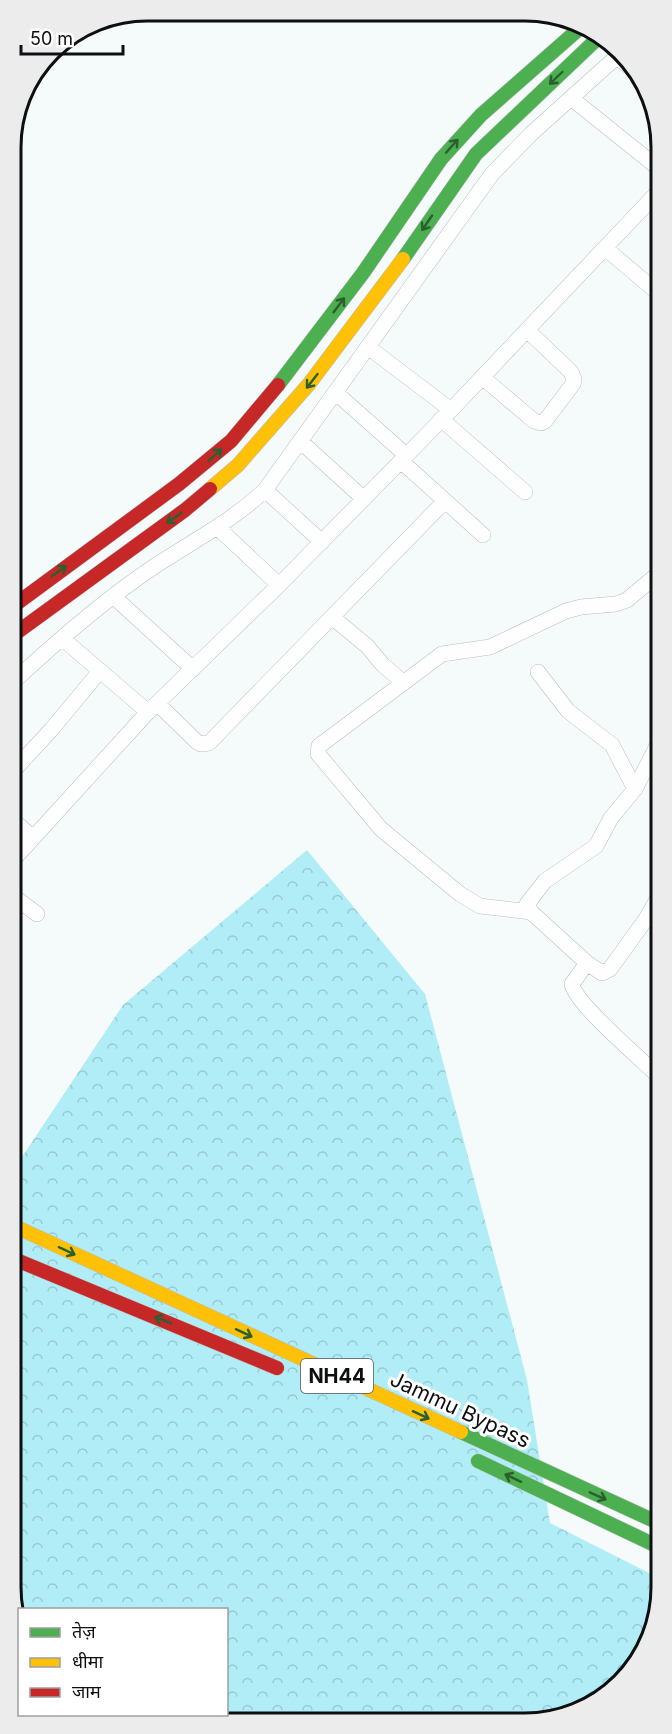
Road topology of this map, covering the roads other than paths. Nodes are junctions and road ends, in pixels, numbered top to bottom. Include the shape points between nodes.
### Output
1 (576, 32) edge
2 (594, 42) edge
3 (615, 59) edge
4 (571, 98) junction
5 (651, 162) edge
6 (651, 199) edge
7 (605, 248) junction
8 (651, 287) edge
9 (527, 330) junction
10 (368, 347) junction
11 (482, 377) junction
12 (335, 392) junction
13 (446, 415) junction
14 (300, 441) junction
15 (403, 458) junction
16 (265, 490) junction
17 (525, 492) dead end
18 (364, 499) junction
19 (444, 502) junction
20 (217, 527) junction
21 (483, 535) dead end
22 (321, 542) junction
23 (651, 580) edge
24 (279, 585) junction
25 (114, 597) junction
26 (21, 600) edge
27 (332, 617) junction
28 (21, 629) edge
29 (63, 639) junction
30 (194, 669) junction
31 (100, 671) junction
32 (538, 672) dead end
33 (21, 675) edge
34 (400, 680) junction
35 (153, 708) junction
36 (651, 758) edge
37 (21, 762) edge
38 (635, 789) junction
39 (21, 827) edge
40 (33, 838) junction
41 (21, 851) edge
42 (21, 902) edge
43 (651, 911) edge
44 (531, 912) junction
45 (36, 914) dead end
46 (586, 963) junction
47 (651, 1069) edge
48 (21, 1229) edge
49 (21, 1262) edge
50 (291, 1375) dead end
51 (462, 1454) dead end
52 (651, 1519) edge
53 (651, 1543) edge

26 -> 1 main road via 231,441 350,291 441,159 481,115
2 -> 28 main road via 476,154 387,282 315,376 238,465 184,510
3 - 4 street
4 - 5 street
4 - 10 street via 492,174
6 - 7 street
7 - 8 street
7 - 9 street
9 - 11 street
9 - 11 street via 574,378 546,421 534,421
10 - 12 street
10 - 13 street
11 - 13 street
12 - 14 street
12 - 15 street
13 - 15 street
13 - 17 street
14 - 16 street
14 - 18 street
15 - 18 street
15 - 19 street
16 - 20 street
16 - 22 street
18 - 22 street
19 - 21 street
19 - 27 street
20 - 24 street
20 - 25 street
22 - 24 street
23 - 34 street via 627,600 566,611 489,647 442,654
24 - 30 street
25 - 29 street
25 - 30 street
27 - 34 street via 368,646
27 - 35 street via 209,743 197,742
29 - 31 street
29 - 33 street
30 - 35 street
31 - 35 street
31 - 37 street
32 - 38 street via 568,711 612,746
34 - 44 street via 323,742 318,754 381,829 460,894 480,906
35 - 40 street
36 - 38 street
38 - 44 street via 611,818 596,846 536,889 527,904
39 - 40 street
40 - 41 street
42 - 45 street
43 - 46 street via 610,969 602,973
44 - 46 street
46 - 47 street via 572,984 576,994
48 -> 52 main road, Jammu Bypass / NH44
50 -> 49 main road, NH44
53 -> 51 main road, Jammu Bypass

